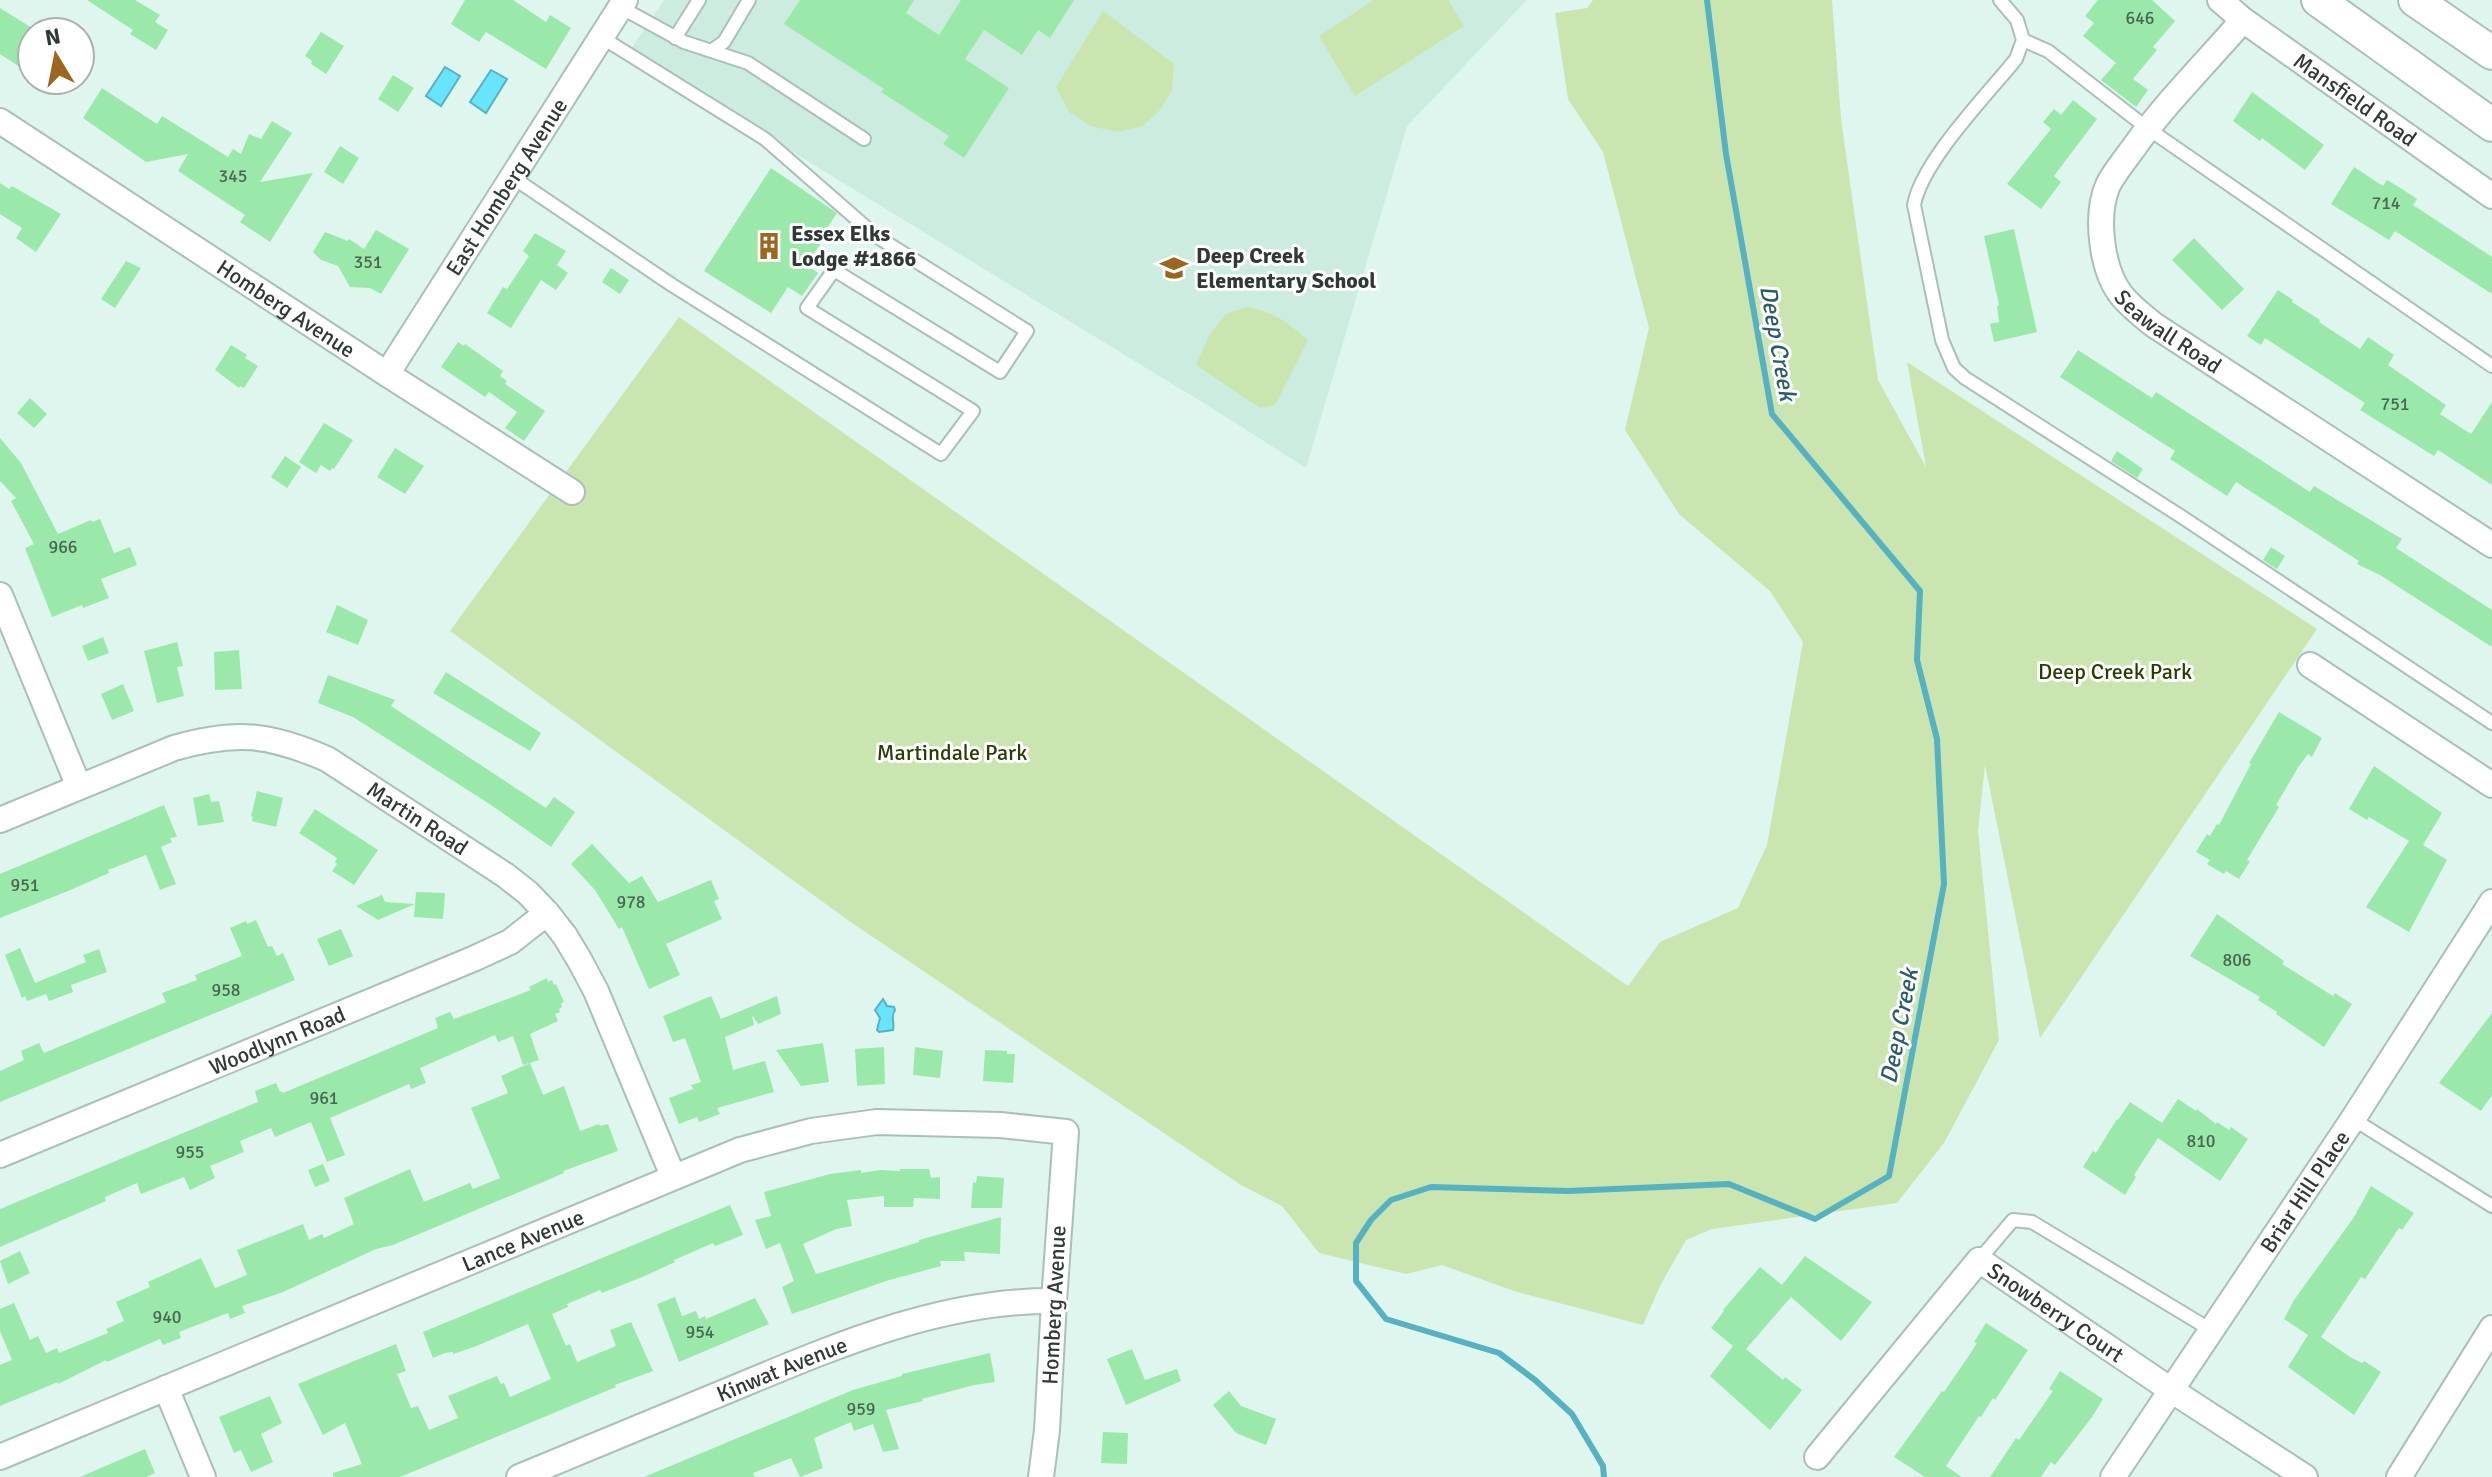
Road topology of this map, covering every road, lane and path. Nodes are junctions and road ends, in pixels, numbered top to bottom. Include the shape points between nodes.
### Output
1 (699, 0) edge
2 (749, 0) edge
3 (2000, 0) edge
4 (2220, 0) edge
5 (2318, 0) edge
6 (2415, 0) edge
7 (618, 2) edge
8 (2243, 20) junction
9 (601, 37) junction
10 (675, 38) junction
11 (2023, 40) junction
12 (711, 51) junction
13 (2492, 53) edge
14 (0, 121) edge
15 (2492, 125) edge
16 (2147, 128) junction
17 (864, 139) dead end
18 (512, 177) junction
19 (2492, 196) edge
20 (2492, 366) edge
21 (387, 374) junction
22 (572, 492) dead end
23 (2492, 545) edge
24 (0, 595) edge
25 (2310, 665) dead end
26 (2492, 723) edge
27 (2492, 785) edge
28 (79, 787) junction
29 (0, 820) edge
30 (2492, 902) edge
31 (547, 913) junction
32 (2353, 1119) junction
33 (1066, 1132) joint
34 (0, 1155) edge
35 (673, 1176) junction
36 (2492, 1206) edge
37 (1979, 1260) junction
38 (1054, 1301) junction
39 (2492, 1328) edge
40 (2211, 1330) junction
41 (166, 1388) junction
42 (2171, 1390) junction
43 (0, 1457) edge
44 (1817, 1457) dead end
45 (203, 1477) edge
46 (519, 1477) edge
47 (1041, 1477) edge
48 (2113, 1477) edge
49 (2305, 1477) edge
50 (2399, 1477) edge

1 - 10 lane
2 - 12 lane via 724,42
3 - 11 lane via 2017,20
4 - 8 street, Mansfield Road
5 - 15 main road
6 - 13 main road
7 - 9 street, East Homberg Avenue
7 - 10 lane
8 - 16 street, Seawall Road
8 - 19 street, Mansfield Road
9 - 18 street, East Homberg Avenue
9 - 18 lane via 765,139 876,236 1027,331 1000,372 834,270 807,308 973,411 941,454
10 - 12 lane
11 - 16 lane via 2048,51
11 - 26 lane via 2016,59 1939,153 1914,205 1942,340 1954,368
12 - 17 lane via 748,63
14 - 21 street, Homberg Avenue
16 - 20 lane
16 - 23 street, Seawall Road via 2108,185 2103,204 2103,253 2121,295 2154,325
18 - 21 street, East Homberg Avenue
21 - 22 street, Homberg Avenue
24 - 28 street
25 - 27 street
28 - 29 street, Martin Road
28 - 31 street, Martin Road via 202,740 277,740 327,759 505,875
30 - 32 street, Briar Hill Place
31 - 34 street, Woodlynn Road via 510,942 473,959
31 - 35 street, Martin Road via 596,991
32 - 36 lane
32 - 40 street, Briar Hill Place
33 - 35 street, Lance Avenue via 877,1122 780,1138
33 - 38 street, Homberg Avenue
35 - 41 street, Lance Avenue
37 - 40 lane via 2013,1220 2032,1222
37 - 42 street, Snowberry Court
37 - 44 street, Snowberry Court
38 - 46 street, Kinwat Avenue via 976,1307 838,1345
38 - 47 street, Homberg Avenue
39 - 50 street
40 - 42 street, Briar Hill Place
41 - 43 street, Lance Avenue
41 - 45 street
42 - 48 street, Briar Hill Place
42 - 49 street, Snowberry Court

